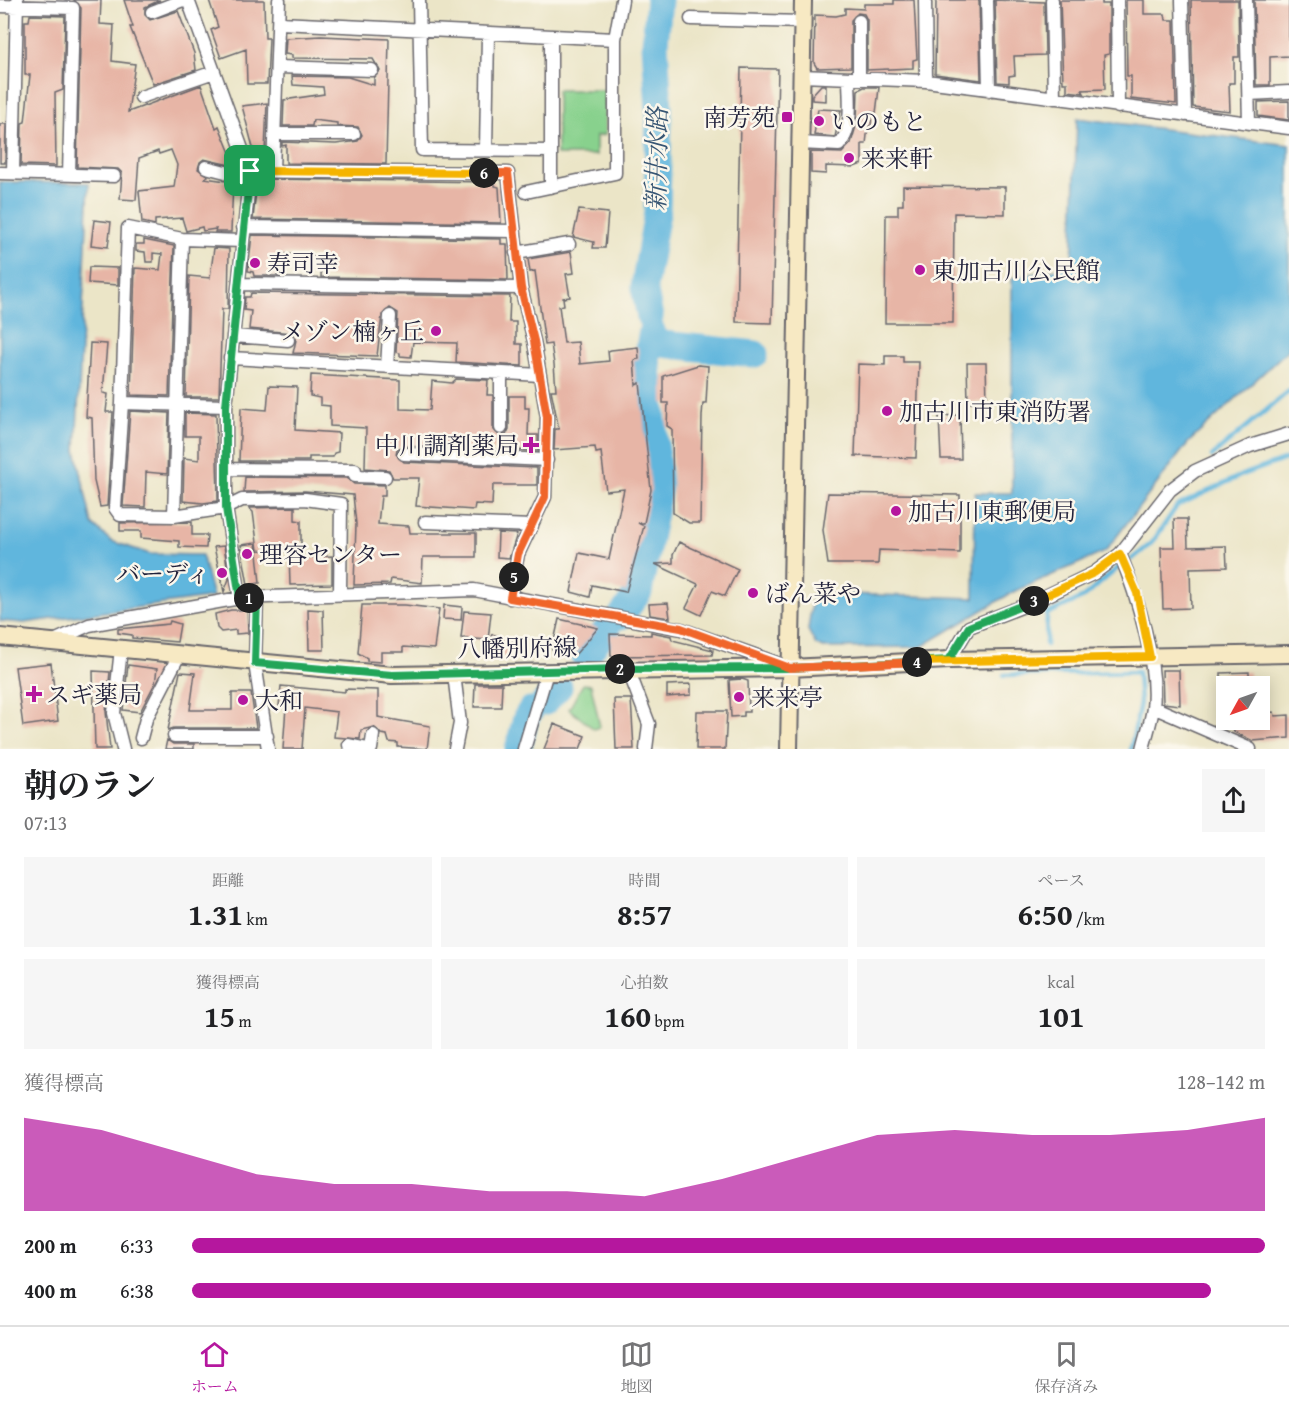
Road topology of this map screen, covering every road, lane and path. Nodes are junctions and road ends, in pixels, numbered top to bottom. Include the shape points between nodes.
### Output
1 (183, 0) edge
2 (188, 0) edge
3 (279, 0) edge
4 (419, 0) edge
5 (622, 0) edge
6 (803, 0) edge
7 (925, 0) edge
8 (987, 0) edge
9 (1052, 0) edge
10 (1118, 0) edge
11 (1182, 0) edge
12 (1246, 0) edge
13 (17, 3) edge
14 (0, 6) edge
15 (152, 12) dead end
16 (691, 19) dead end
17 (859, 21) dead end
18 (803, 22) junction
19 (280, 23) junction
20 (420, 31) junction
21 (488, 34) junction
22 (551, 37) junction
23 (615, 39) junction
24 (278, 67) junction
25 (372, 70) dead end
26 (214, 72) junction
27 (801, 75) junction
28 (854, 78) junction
29 (926, 81) junction
30 (989, 90) junction
31 (1289, 92) edge
32 (1249, 94) junction
33 (141, 97) dead end
34 (1054, 98) junction
35 (1118, 107) junction
36 (1185, 115) junction
37 (1249, 123) junction
38 (1289, 128) edge
39 (275, 134) junction
40 (354, 134) dead end
41 (800, 142) junction
42 (486, 150) junction
43 (551, 151) junction
44 (206, 167) dead end
45 (273, 170) junction
46 (0, 173) edge
47 (14, 173) junction
48 (250, 174) junction
49 (69, 175) junction
50 (114, 176) dead end
51 (551, 187) junction
52 (526, 192) dead end
53 (243, 227) junction
54 (513, 231) junction
55 (182, 239) junction
56 (242, 242) junction
57 (569, 244) dead end
58 (516, 253) junction
59 (239, 284) junction
60 (521, 288) junction
61 (390, 316) dead end
62 (233, 336) junction
63 (288, 340) dead end
64 (230, 358) junction
65 (387, 367) junction
66 (501, 374) junction
67 (540, 375) junction
68 (122, 402) junction
69 (176, 405) junction
70 (226, 406) junction
71 (501, 428) dead end
72 (1289, 434) edge
73 (404, 454) dead end
74 (547, 460) junction
75 (226, 470) junction
76 (385, 477) dead end
77 (226, 508) junction
78 (174, 516) junction
79 (425, 522) dead end
80 (532, 526) junction
81 (1120, 554) junction
82 (340, 593) junction
83 (257, 597) junction
84 (240, 598) junction
85 (510, 598) junction
86 (0, 637) edge
87 (53, 642) junction
88 (121, 649) junction
89 (1289, 654) edge
90 (179, 656) junction
91 (1150, 657) junction
92 (949, 660) junction
93 (255, 663) junction
94 (790, 668) junction
95 (628, 669) junction
96 (548, 672) junction
97 (454, 674) junction
98 (1153, 707) junction
99 (373, 735) dead end
100 (174, 736) dead end
101 (267, 736) junction
102 (141, 738) dead end
103 (349, 746) dead end
104 (123, 749) edge
105 (268, 749) edge
106 (370, 749) edge
107 (455, 749) edge
108 (524, 749) edge
109 (646, 749) edge
110 (789, 749) edge
111 (1143, 749) edge
112 (1250, 749) edge

1 - 15 street
2 - 26 street
3 - 19 street
4 - 20 street
5 - 23 street
6 - 18 main road
7 - 29 street
8 - 30 street
9 - 34 street
10 - 35 street
11 - 36 street
12 - 32 street
13 - 14 street
13 - 47 street
13 - 49 street via 73,8
16 - 18 street
17 - 28 street
18 - 27 main road
19 - 20 street
19 - 24 street
20 - 21 street
20 - 42 street via 422,150
21 - 22 street
21 - 42 street
22 - 23 street
22 - 43 street
23 - 51 street via 615,173
24 - 25 street
24 - 39 street
26 - 33 street
26 - 48 street
27 - 28 street
27 - 41 main road
28 - 29 street
28 - 41 street via 845,138 839,145
29 - 30 street
30 - 34 street
31 - 32 street
32 - 37 street
34 - 35 street
35 - 36 street
36 - 37 street
37 - 38 street
39 - 40 street
39 - 45 street
41 - 94 main road
42 - 43 street
43 - 51 street
44 - 48 street
45 - 48 street
45 - 54 street via 508,173
46 - 47 street
47 - 49 street
48 - 53 street
49 - 50 street
51 - 52 street
53 - 54 street
53 - 56 street
54 - 58 street
55 - 56 street
55 - 68 street via 128,228
55 - 69 street
56 - 59 street
57 - 58 street
58 - 60 street
59 - 60 street
59 - 62 street
60 - 67 street
61 - 65 street
62 - 63 street
62 - 64 street
64 - 65 street
64 - 70 street
65 - 66 street
66 - 67 street
66 - 71 street
67 - 74 street via 547,417
68 - 69 street
68 - 78 street via 115,508 120,515
69 - 70 street
69 - 78 street
70 - 75 street
72 - 81 street via 1250,446 1196,471 1170,490
73 - 74 street
74 - 80 street via 545,497
75 - 76 street via 356,470 355,476
75 - 77 street
77 - 78 street
77 - 82 street via 242,500 304,499 341,504
77 - 84 street
79 - 80 street
80 - 85 street via 518,554
81 - 91 street via 1137,593
81 - 92 street via 1085,577 969,627
82 - 83 street
82 - 85 street via 474,590
83 - 84 street
83 - 93 street
84 - 87 street via 89,625
85 - 94 street via 681,628
86 - 87 main road, 八幡別府線
87 - 88 main road, 八幡別府線
88 - 90 main road, 八幡別府線
88 - 104 street via 114,713
89 - 91 main road, 八幡別府線
90 - 93 main road, 八幡別府線
90 - 102 street via 146,719
91 - 92 main road, 八幡別府線
91 - 98 street
92 - 94 main road, 八幡別府線
93 - 97 main road, 八幡別府線 via 392,675
93 - 101 street
94 - 95 main road, 八幡別府線
94 - 110 main road
95 - 96 main road, 八幡別府線
95 - 109 street via 649,724
96 - 97 main road, 八幡別府線
96 - 108 street
97 - 107 street via 460,723
98 - 111 street
98 - 112 street
99 - 106 street
100 - 101 street
101 - 105 street
103 - 106 street

